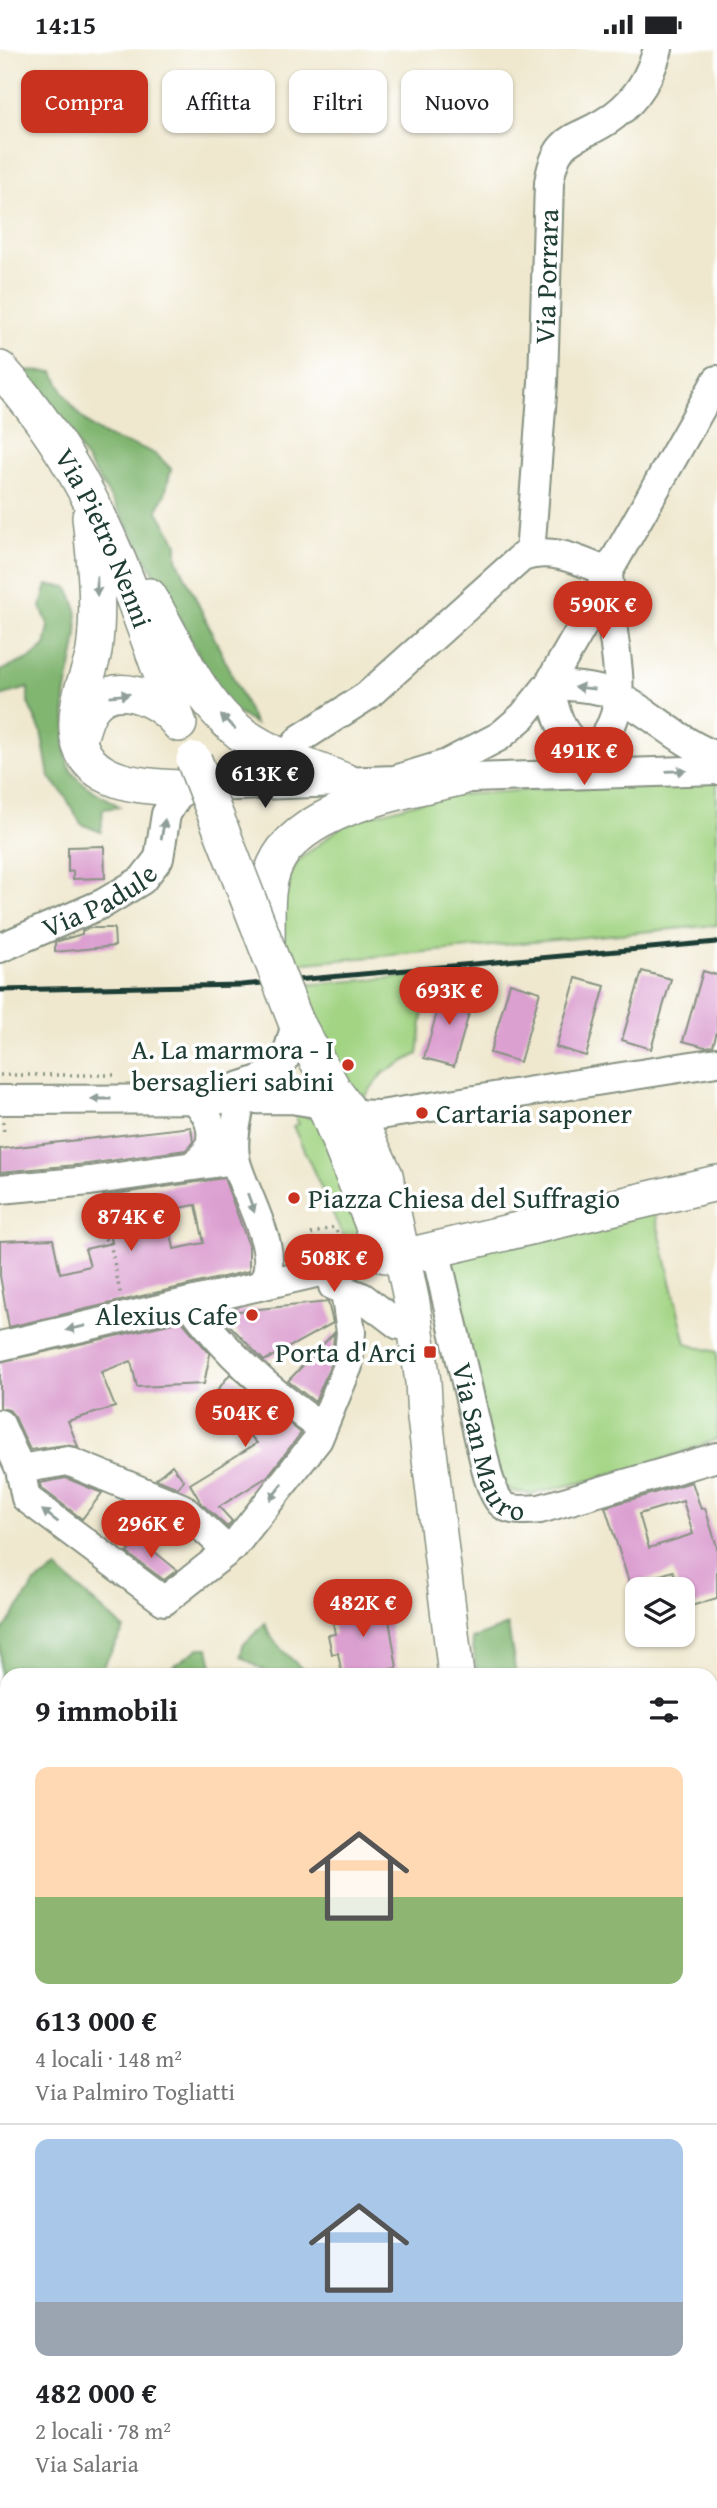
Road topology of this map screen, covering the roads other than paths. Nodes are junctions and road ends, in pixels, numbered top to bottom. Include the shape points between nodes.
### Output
1 (659, 49) edge
2 (0, 369) edge
3 (717, 380) edge
4 (88, 494) junction
5 (117, 550) junction
6 (530, 554) junction
7 (608, 572) junction
8 (549, 684) junction
9 (619, 697) junction
10 (178, 721) junction
11 (79, 740) junction
12 (589, 754) junction
13 (717, 755) edge
14 (286, 757) junction
15 (717, 770) edge
16 (635, 772) junction
17 (188, 774) junction
18 (552, 775) junction
19 (460, 778) junction
20 (395, 781) junction
21 (347, 782) junction
22 (267, 945) junction
23 (0, 948) edge
24 (296, 1022) junction
25 (717, 1062) edge
26 (199, 1098) junction
27 (242, 1098) junction
28 (0, 1100) edge
29 (337, 1113) junction
30 (235, 1160) junction
31 (195, 1165) junction
32 (717, 1183) edge
33 (0, 1189) edge
34 (268, 1247) junction
35 (391, 1264) junction
36 (307, 1274) junction
37 (261, 1284) junction
38 (189, 1302) junction
39 (399, 1325) junction
40 (0, 1346) edge
41 (425, 1417) junction
42 (0, 1424) edge
43 (323, 1428) junction
44 (717, 1457) edge
45 (20, 1469) junction
46 (227, 1550) junction
47 (455, 1668) edge

1 - 6 street, Via Porrara via 636,97 614,117 569,140 552,159
2 - 4 main road, Via Pietro Nenni via 34,408
3 - 7 street
4 - 5 main road, Via Pietro Nenni
4 -> 11 main road via 97,613 93,655 79,701
5 - 10 main road, Via Pietro Nenni
14 -> 5 main road via 233,728 218,712
6 - 7 street via 550,552
6 - 14 street via 367,696 300,739
7 - 8 street
7 - 9 street
9 -> 8 street via 589,687
8 - 12 street via 564,734
8 - 20 street via 500,736 447,764
9 - 12 street via 603,740
9 - 13 street
11 -> 10 main road via 90,710 113,694 144,697 160,704
10 - 17 main road
11 - 17 main road via 90,764 113,780
12 - 16 street
12 - 18 street
14 - 21 main road
16 -> 15 street
16 - 18 street
17 - 21 street
17 - 22 main road, bridge
23 -> 17 street, Via Padule via 104,903 142,880 159,858 166,814
18 - 19 street
19 - 20 street
19 - 22 main road via 394,793 344,811 292,841 276,863 268,886
20 - 21 street
22 - 24 main road, bridge
24 - 26 street via 289,1054 280,1069
24 - 29 main road
24 - 29 main road via 333,1089
25 - 29 street via 402,1110 379,1132
26 - 27 street
26 -> 28 street
26 - 31 street via 211,1127 207,1154
27 - 29 street
27 - 30 street
29 - 35 main road
29 - 35 main road via 385,1175 391,1200
30 - 31 street
30 -> 34 street
31 - 33 street
32 - 35 main road
34 - 36 street
34 - 37 street via 268,1271
35 - 36 street
35 - 39 main road
35 - 39 street via 362,1297
35 - 41 main road via 424,1382
35 - 43 street via 351,1332 348,1366
35 - 44 street, Via San Mauro via 495,1498 504,1507 540,1509
36 - 37 street
37 - 38 street
38 -> 40 street
38 - 43 street via 235,1358 278,1397
39 - 41 main road
41 - 47 main road
42 - 45 street
43 -> 46 street
45 - 46 street via 68,1461 182,1508
46 -> 45 street via 164,1601 26,1498

